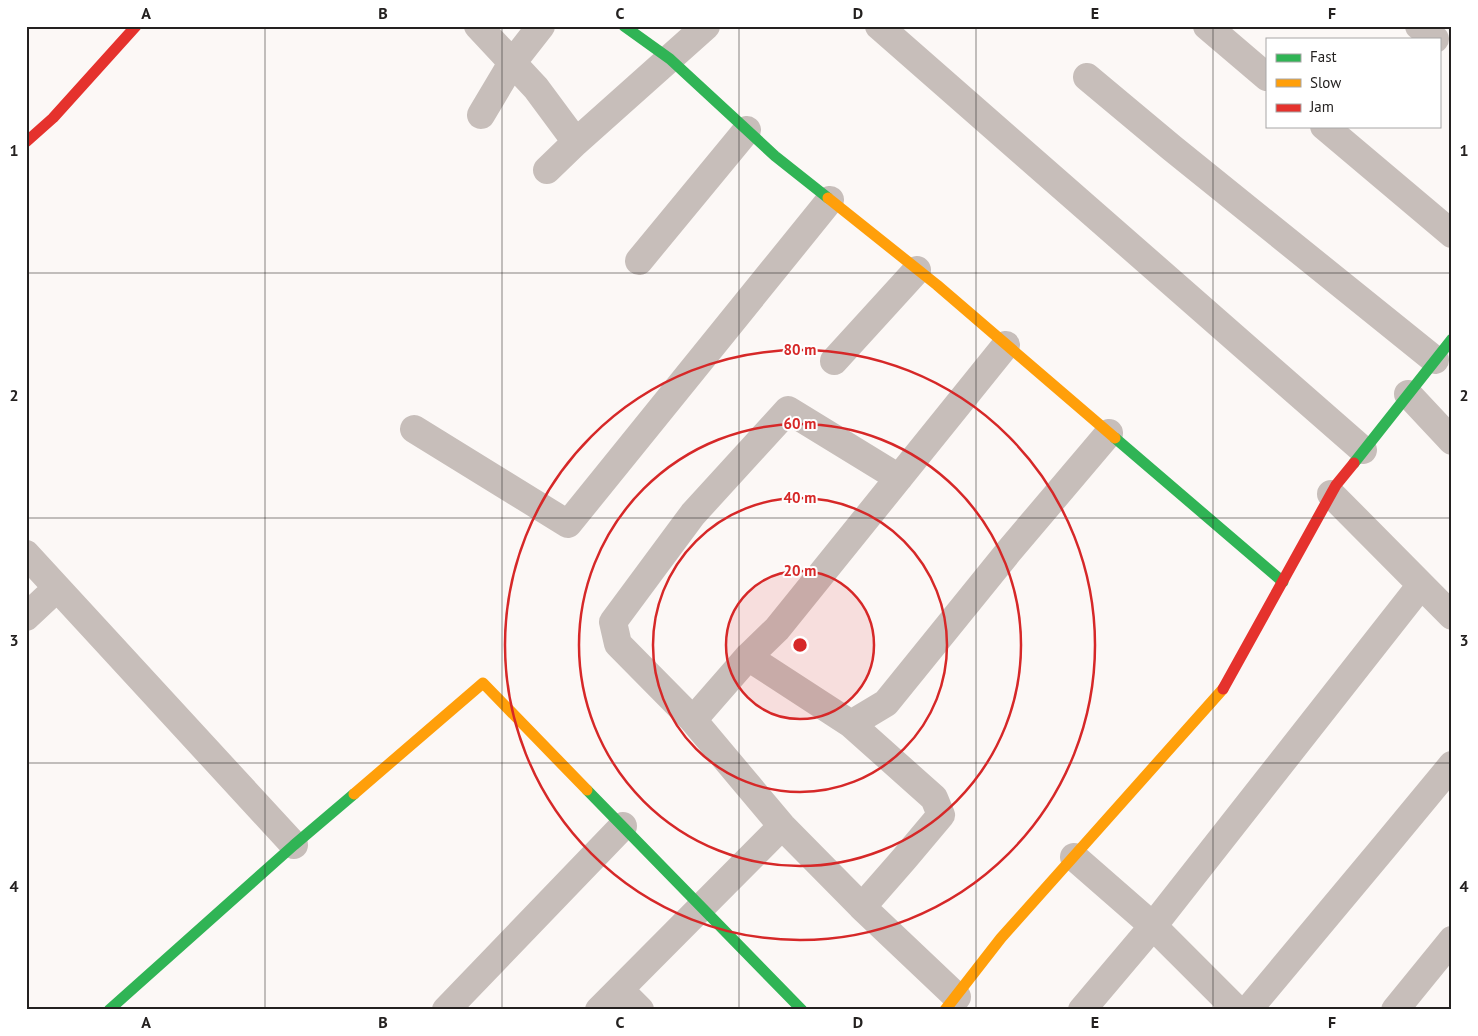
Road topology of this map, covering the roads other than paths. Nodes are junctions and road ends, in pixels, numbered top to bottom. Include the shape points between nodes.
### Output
1 (136, 26) edge
2 (478, 26) edge
3 (541, 26) edge
4 (624, 26) edge
5 (706, 26) edge
6 (879, 26) edge
7 (1207, 26) edge
8 (1419, 26) edge
9 (1434, 38) edge
10 (1440, 43) edge
11 (1452, 52) edge
12 (670, 58) junction
13 (512, 62) junction
14 (1266, 76) edge
15 (1087, 77) dead end
16 (481, 115) dead end
17 (1326, 128) edge
18 (747, 130) junction
19 (26, 142) edge
20 (576, 142) junction
21 (547, 170) dead end
22 (830, 200) junction
23 (1452, 234) edge
24 (639, 261) dead end
25 (917, 270) junction
26 (1452, 338) edge
27 (1006, 345) junction
28 (1435, 360) junction
29 (834, 361) dead end
30 (1408, 394) junction
31 (414, 429) dead end
32 (1109, 433) junction
33 (1452, 440) edge
34 (1363, 450) junction
35 (898, 478) junction
36 (1331, 494) junction
37 (26, 554) edge
38 (1283, 582) junction
39 (1421, 586) junction
40 (57, 588) junction
41 (1452, 616) edge
42 (26, 617) edge
43 (748, 658) junction
44 (693, 720) junction
45 (851, 724) junction
46 (1452, 765) edge
47 (623, 826) junction
48 (782, 826) junction
49 (294, 845) junction
50 (1074, 856) junction
51 (862, 907) junction
52 (702, 908) junction
53 (1153, 926) junction
54 (1452, 940) edge
55 (620, 990) junction
56 (951, 1003) edge
57 (110, 1010) edge
58 (446, 1010) edge
59 (599, 1010) edge
60 (640, 1010) edge
61 (802, 1010) edge
62 (1082, 1010) edge
63 (1237, 1010) edge
64 (1248, 1010) edge
65 (1395, 1010) edge

1 - 19 street via 53,118
2 - 13 street
3 - 13 street
4 - 12 street
5 - 12 street
6 - 34 street
7 - 14 street
8 - 9 street
10 - 11 street
12 - 18 street
12 - 20 street
13 - 16 street
13 - 20 street
15 - 28 street
17 - 23 street
18 - 22 street
18 - 24 street
20 - 21 street
22 - 25 street
22 - 31 street via 568,524
25 - 27 street
25 - 29 street
26 - 28 street
27 - 32 street
27 - 35 street
28 - 30 street
30 - 33 street
30 - 34 street
32 - 38 street
32 - 45 street via 886,703
34 - 36 street
35 - 43 street via 777,629
35 - 44 street via 788,410 693,514 613,622 618,644
36 - 38 street
36 - 39 street
37 - 40 street
38 - 50 street via 1225,687
39 - 41 street
39 - 53 street
40 - 42 street
40 - 49 street
43 - 44 street
43 - 45 street
44 - 48 street
45 - 51 street via 934,798 940,815
46 - 64 street
47 - 49 street via 483,684
47 - 52 street
47 - 58 street
48 - 51 street
48 - 52 street
49 - 57 street
50 - 53 street
50 - 56 street via 1001,938
51 - 56 street
52 - 55 street
52 - 61 street
53 - 62 street
53 - 63 street
54 - 65 street
55 - 59 street
55 - 60 street

